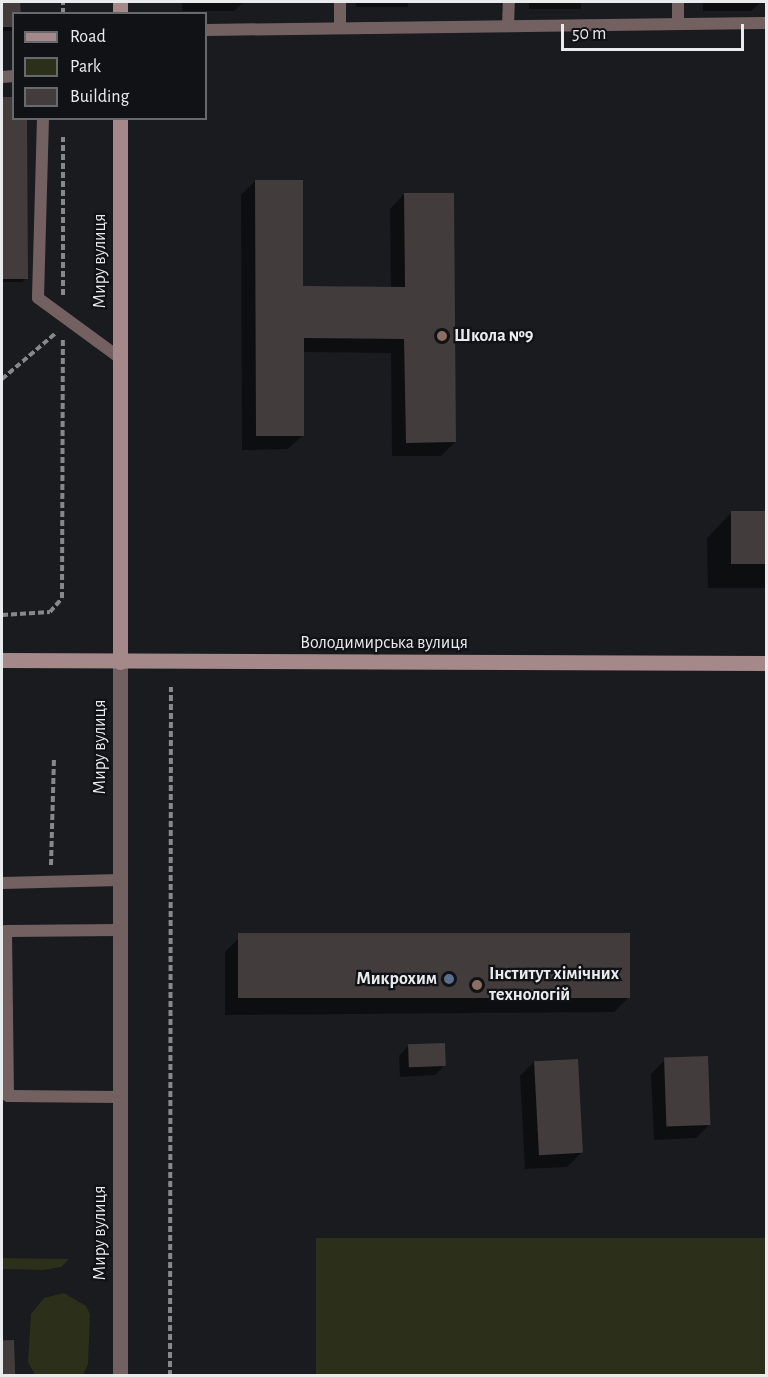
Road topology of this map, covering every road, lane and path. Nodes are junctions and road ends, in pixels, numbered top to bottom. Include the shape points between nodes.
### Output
1 (340, 2) edge
2 (509, 2) edge
3 (678, 2) edge
4 (766, 23) edge
5 (678, 24) junction
6 (508, 26) junction
7 (340, 28) junction
8 (207, 30) edge
9 (43, 120) edge
10 (120, 120) edge
11 (63, 130) dead end
12 (63, 316) junction
13 (120, 358) junction
14 (2, 379) edge
15 (2, 615) edge
16 (2, 660) edge
17 (120, 662) junction
18 (766, 663) edge
19 (171, 687) dead end
20 (54, 760) dead end
21 (120, 880) junction
22 (51, 882) junction
23 (2, 883) edge
24 (120, 930) junction
25 (120, 1098) junction
26 (120, 1376) edge
27 (170, 1376) edge

1 - 7 lane
2 - 6 lane
3 - 5 lane
4 - 5 lane
5 - 6 lane
6 - 7 lane
7 - 8 lane
9 - 12 lane via 38,298
10 - 13 street, Миру вулиця
11 - 12 path
12 - 13 lane
13 - 17 street, Миру вулиця
14 - 15 path via 63,328 62,598 50,612
16 - 17 street, Володимирська вулиця
17 - 18 street, Володимирська вулиця
17 - 21 street, Миру вулиця
19 - 27 path
20 - 22 path
21 - 22 lane
21 - 24 street, Миру вулиця
22 - 23 lane
24 - 25 street, Миру вулиця
24 - 25 lane via 6,932 8,1096
25 - 26 street, Миру вулиця

